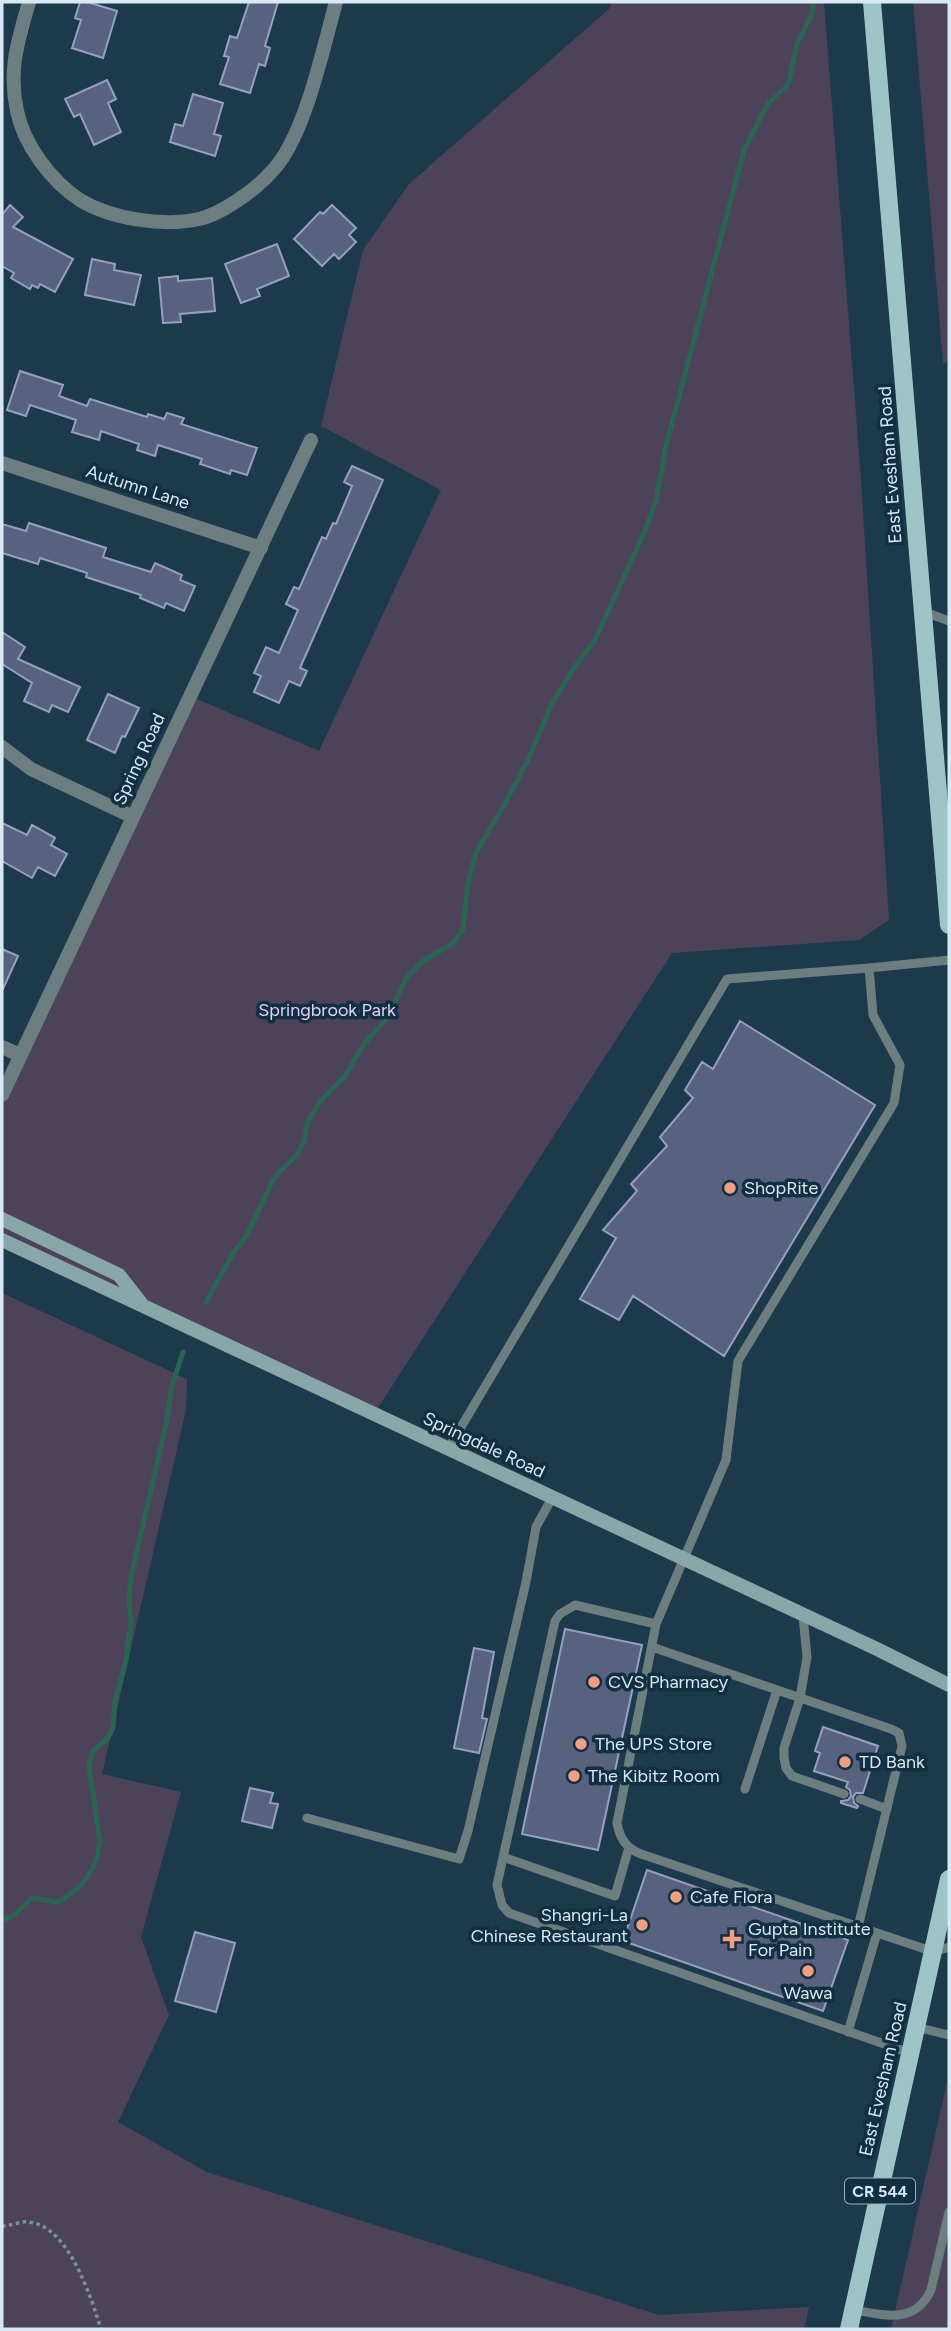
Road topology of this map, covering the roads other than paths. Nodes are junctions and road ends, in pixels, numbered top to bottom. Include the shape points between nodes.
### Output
1 (29, 2) edge
2 (336, 2) edge
3 (872, 2) edge
4 (311, 440) dead end
5 (2, 463) edge
6 (261, 548) junction
7 (922, 611) junction
8 (949, 621) edge
9 (2, 747) edge
10 (133, 817) junction
11 (949, 925) edge
12 (949, 961) edge
13 (869, 968) junction
14 (2, 1047) edge
15 (20, 1055) junction
16 (2, 1095) edge
17 (2, 1219) edge
18 (2, 1240) edge
19 (141, 1304) junction
20 (448, 1449) junction
21 (552, 1498) junction
22 (683, 1560) junction
23 (803, 1616) junction
24 (656, 1624) junction
25 (652, 1647) junction
26 (949, 1685) edge
27 (777, 1690) junction
28 (800, 1698) junction
29 (744, 1789) dead end
30 (844, 1794) dead end
31 (860, 1800) dead end
32 (887, 1809) junction
33 (307, 1818) dead end
34 (629, 1847) junction
35 (502, 1857) junction
36 (949, 1879) edge
37 (858, 1927) junction
38 (877, 1933) junction
39 (942, 1949) edge
40 (916, 2027) junction
41 (848, 2032) junction
42 (949, 2035) edge
43 (910, 2053) junction
44 (949, 2212) edge
45 (853, 2310) junction
46 (849, 2329) edge

1 - 2 street via 15,52 13,84 17,113 29,142 51,176 81,201 117,216 155,222 200,219 247,195 275,169 295,134
3 - 7 main road, East Evesham Road
4 - 6 street, Spring Road
5 - 6 street, Autumn Lane
6 - 10 street, Spring Road
7 - 8 lane
7 - 11 main road, East Evesham Road
9 - 10 street via 31,769
10 - 15 street, Spring Road
12 - 13 lane
13 - 20 lane via 727,979
13 - 22 lane via 873,1015 900,1065 894,1103 738,1361 726,1460
14 - 15 street
15 - 16 street, Spring Road
17 - 19 main road via 119,1275
18 - 19 main road, Springdale Road
19 - 20 main road, Springdale Road
20 - 21 main road, Springdale Road
21 - 22 main road, Springdale Road
21 - 33 lane via 536,1527 458,1859
22 - 23 main road, Springdale Road
22 - 24 lane
23 - 26 main road, Springdale Road
23 - 28 lane via 807,1657
24 - 25 lane
24 - 35 lane via 575,1605 555,1620
25 - 27 lane
25 - 34 lane via 617,1823
27 - 28 lane
27 - 29 lane
28 - 30 lane via 784,1748 786,1768 792,1776
28 - 32 lane via 899,1733 902,1745
31 - 32 lane
32 - 37 lane
34 - 35 lane via 615,1896
34 - 37 lane
35 - 41 lane via 497,1885 509,1913
36 - 39 main road, East Evesham Road / CR 544
37 - 38 lane
38 - 39 lane
38 - 41 lane
39 - 40 main road, East Evesham Road / CR 544
40 - 42 lane
40 - 43 main road, East Evesham Road / CR 544
41 - 43 lane
43 - 45 main road, East Evesham Road / CR 544
44 - 45 lane via 926,2302 894,2316
45 - 46 main road, East Evesham Road / CR 544

